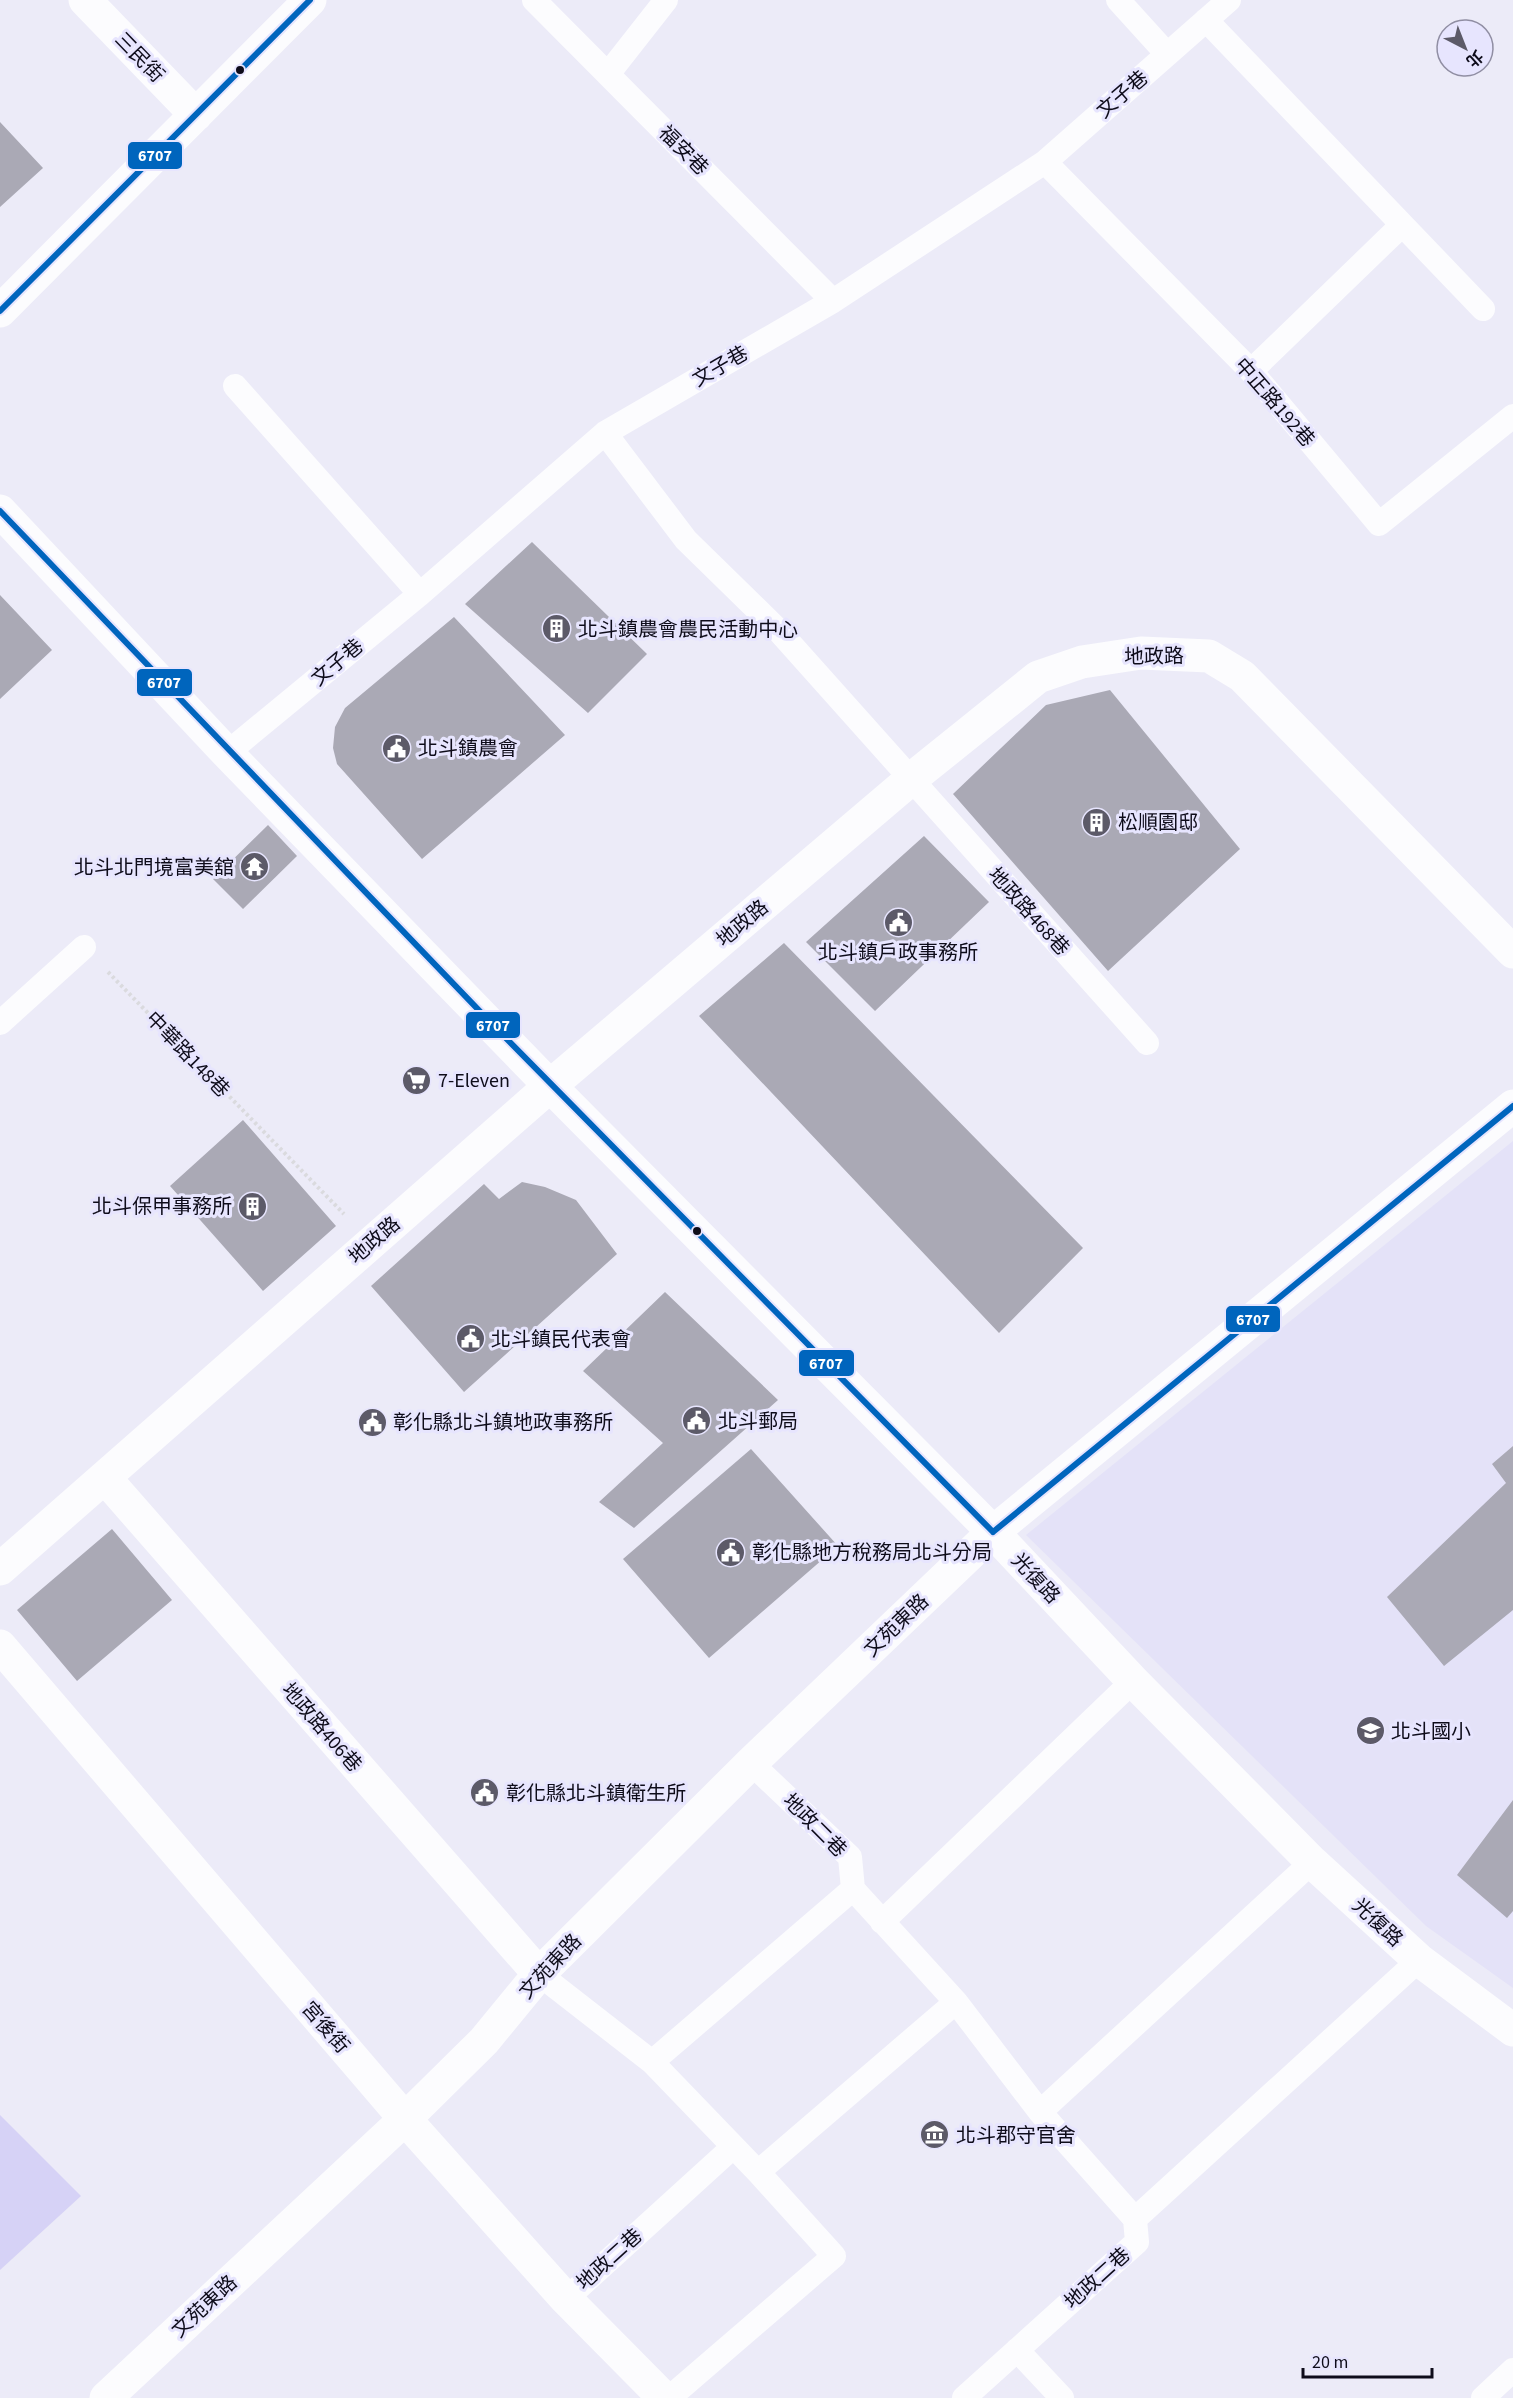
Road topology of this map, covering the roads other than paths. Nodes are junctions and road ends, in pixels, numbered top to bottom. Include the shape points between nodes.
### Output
1 (85, 0) edge
2 (310, 0) edge
3 (534, 0) edge
4 (666, 0) edge
5 (1118, 0) edge
6 (1229, 0) edge
7 (1206, 20) junction
8 (1167, 54) junction
9 (608, 74) junction
10 (196, 115) junction
11 (1045, 162) junction
12 (1402, 225) junction
13 (834, 301) junction
14 (1483, 309) dead end
15 (0, 311) edge
16 (1251, 370) junction
17 (235, 386) dead end
18 (1513, 416) edge
19 (604, 433) junction
20 (0, 511) edge
21 (420, 594) junction
22 (227, 753) junction
23 (910, 780) junction
24 (84, 947) road end
25 (1513, 952) edge
26 (0, 1023) edge
27 (1148, 1043) dead end
28 (550, 1086) junction
29 (1513, 1106) edge
30 (106, 1479) junction
31 (993, 1532) junction
32 (0, 1569) edge
33 (0, 1646) edge
34 (1133, 1681) junction
35 (752, 1763) junction
36 (1312, 1862) junction
37 (853, 1889) junction
38 (882, 1922) junction
39 (1419, 1960) junction
40 (539, 1974) junction
41 (956, 2002) junction
42 (1513, 2030) edge
43 (652, 2062) junction
44 (1040, 2112) junction
45 (405, 2119) junction
46 (733, 2147) junction
47 (758, 2172) junction
48 (1135, 2219) junction
49 (566, 2299) junction
50 (1017, 2350) junction
51 (1513, 2370) edge
52 (113, 2396) edge
53 (664, 2398) edge
54 (669, 2398) edge
55 (964, 2398) edge
56 (1062, 2398) edge
57 (1484, 2398) edge

1 - 10 street, 三民街
2 - 10 street
3 - 9 lane, 福安巷
4 - 9 lane
5 - 8 lane
6 - 7 lane, 文子巷
7 - 8 lane, 文子巷
7 - 12 lane
8 - 11 lane, 文子巷
9 - 13 lane, 福安巷
10 - 15 street
11 - 13 lane, 文子巷
11 - 16 lane, 中正路192巷
12 - 14 lane
12 - 16 lane
13 - 19 lane, 文子巷
16 - 18 lane, 中正路192巷 via 1379,524
17 - 21 lane
19 - 21 lane, 文子巷
19 - 23 lane, 地政路468巷 via 686,540 778,630
20 - 22 street, 光復路
21 - 22 lane, 文子巷
22 - 28 street, 光復路
23 - 25 street, 地政路 via 1038,676 1082,662 1141,653 1209,656 1242,676
23 - 27 lane, 地政路468巷
23 - 28 street, 地政路
24 - 26 lane
28 - 30 street, 地政路
28 - 31 street, 光復路
29 - 31 street, 文苑東路
30 - 32 street, 地政路
30 - 40 street, 地政路406巷
31 - 34 street, 光復路
31 - 35 street, 文苑東路
33 - 45 street, 宮後街
34 - 36 street, 光復路
34 - 38 lane
35 - 37 lane, 地政二巷 via 850,1857
35 - 40 street, 文苑東路
36 - 39 street, 光復路
36 - 44 lane
37 - 38 lane, 地政二巷
37 - 43 lane
38 - 41 lane, 地政二巷
39 - 42 street, 光復路
39 - 48 lane
40 - 43 lane
40 - 45 street, 文苑東路 via 484,2041
41 - 44 lane, 地政二巷
41 - 47 lane
43 - 46 lane
44 - 48 lane, 地政二巷
45 - 49 street, 宮後街
45 - 52 street, 文苑東路
46 - 47 lane
46 - 49 lane, 地政二巷
47 - 54 lane via 834,2256
48 - 50 lane, 地政二巷 via 1137,2242
49 - 53 street, 宮後街
50 - 55 lane, 地政二巷
50 - 56 lane
51 - 57 lane

